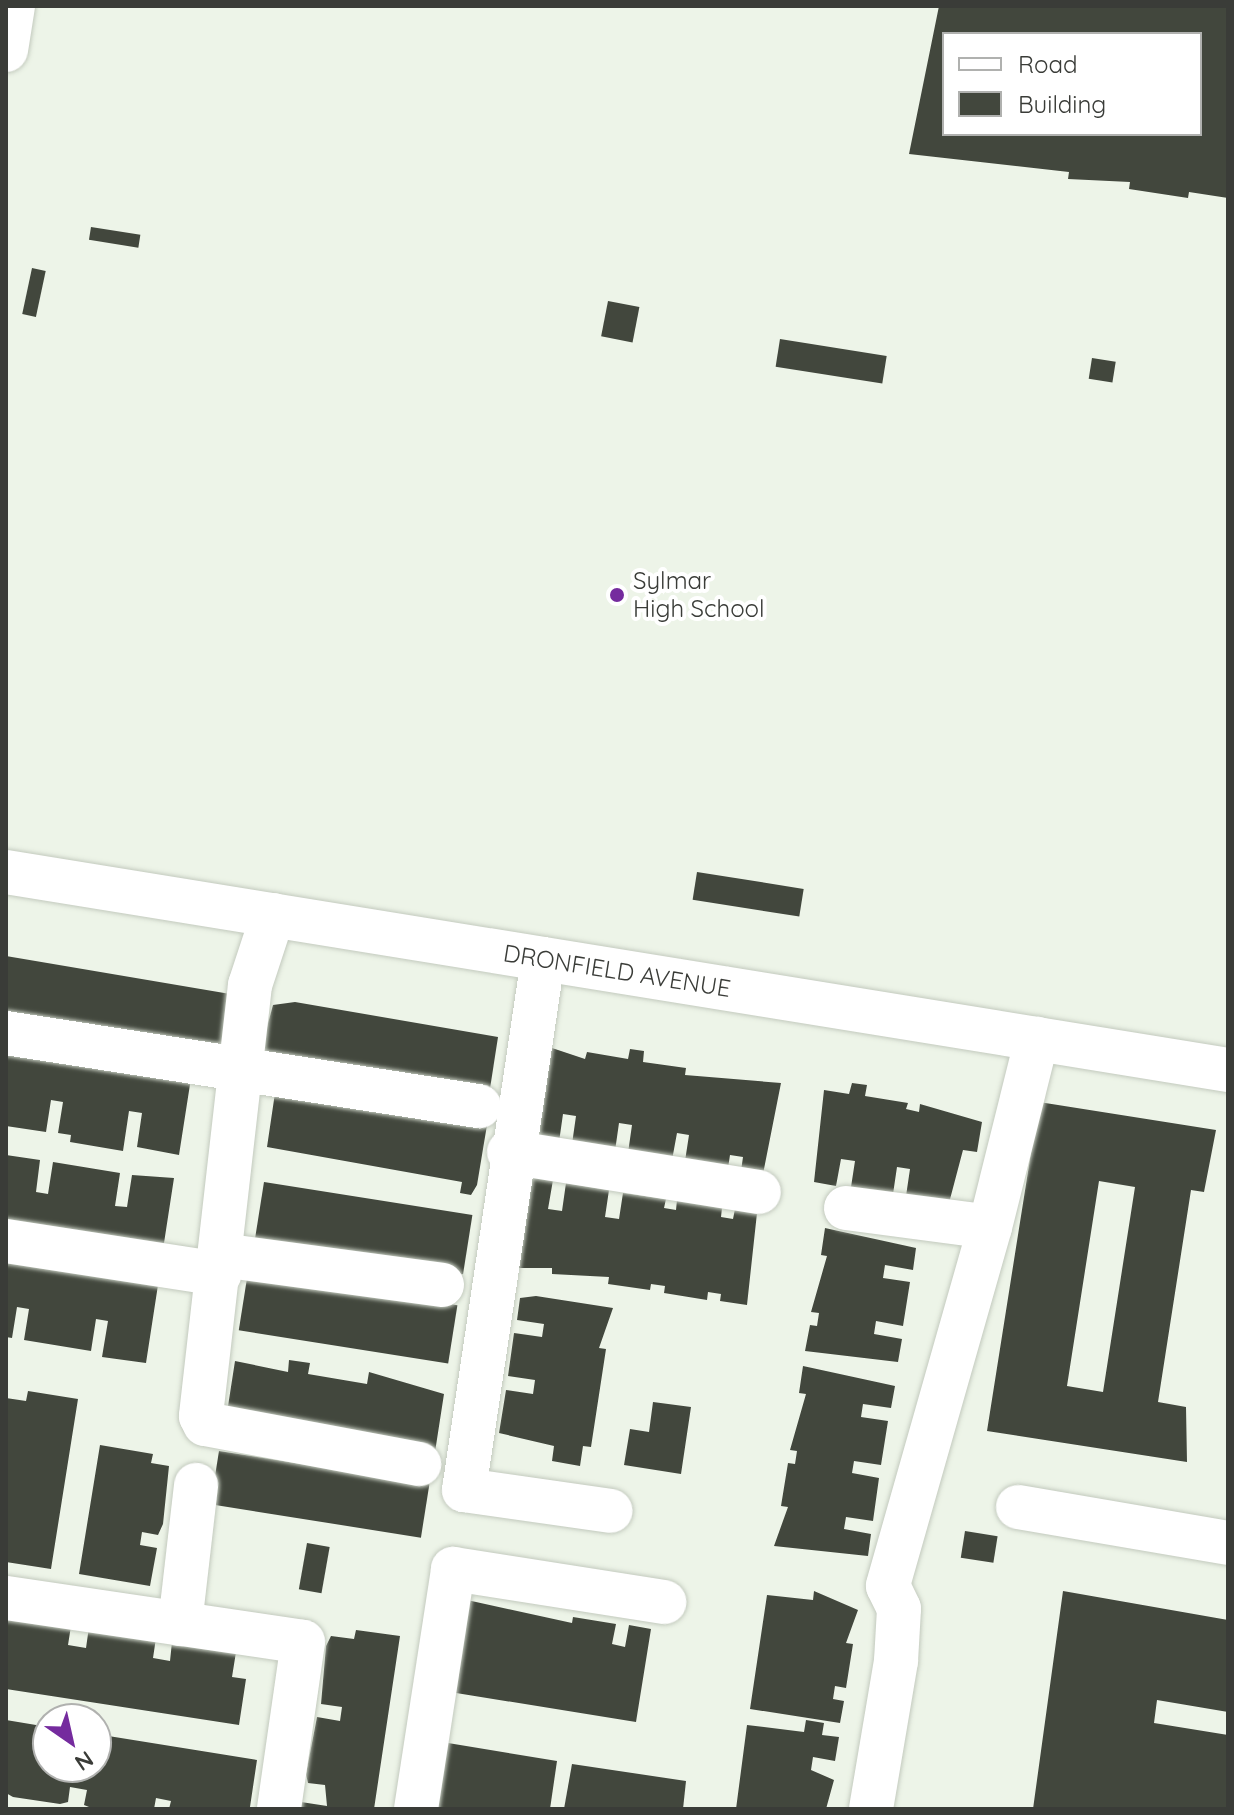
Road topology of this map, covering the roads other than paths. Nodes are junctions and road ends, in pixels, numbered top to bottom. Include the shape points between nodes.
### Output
1 (13, 6) edge
2 (6, 50) edge
3 (6, 872) edge
4 (273, 915) junction
5 (543, 959) junction
6 (6, 1033) edge
7 (1037, 1039) junction
8 (1228, 1070) edge
9 (239, 1071) junction
10 (479, 1106) dead end
11 (509, 1152) junction
12 (759, 1192) dead end
13 (846, 1208) dead end
14 (990, 1227) junction
15 (6, 1241) edge
16 (220, 1264) junction
17 (442, 1285) dead end
18 (419, 1464) dead end
19 (196, 1485) dead end
20 (1018, 1507) dead end
21 (611, 1511) dead end
22 (1228, 1543) edge
23 (6, 1598) edge
24 (664, 1602) dead end
25 (180, 1624) junction
26 (279, 1809) edge
27 (416, 1809) edge
28 (871, 1809) edge

1 - 2 street
3 - 4 street, DRONFIELD AVENUE
4 - 5 street, DRONFIELD AVENUE
4 - 9 street via 250,985
5 - 7 street, DRONFIELD AVENUE
5 - 11 street
6 - 9 street
7 - 8 street, DRONFIELD AVENUE
7 - 14 street
9 - 10 street
9 - 16 street
11 - 12 street
11 - 21 street via 464,1490
13 - 14 street
14 - 28 street via 888,1586 899,1609 896,1661
15 - 16 street
16 - 17 street
16 - 18 street via 205,1424
19 - 25 street
20 - 22 street
23 - 25 street
24 - 27 street via 453,1569
25 - 26 street via 303,1642

